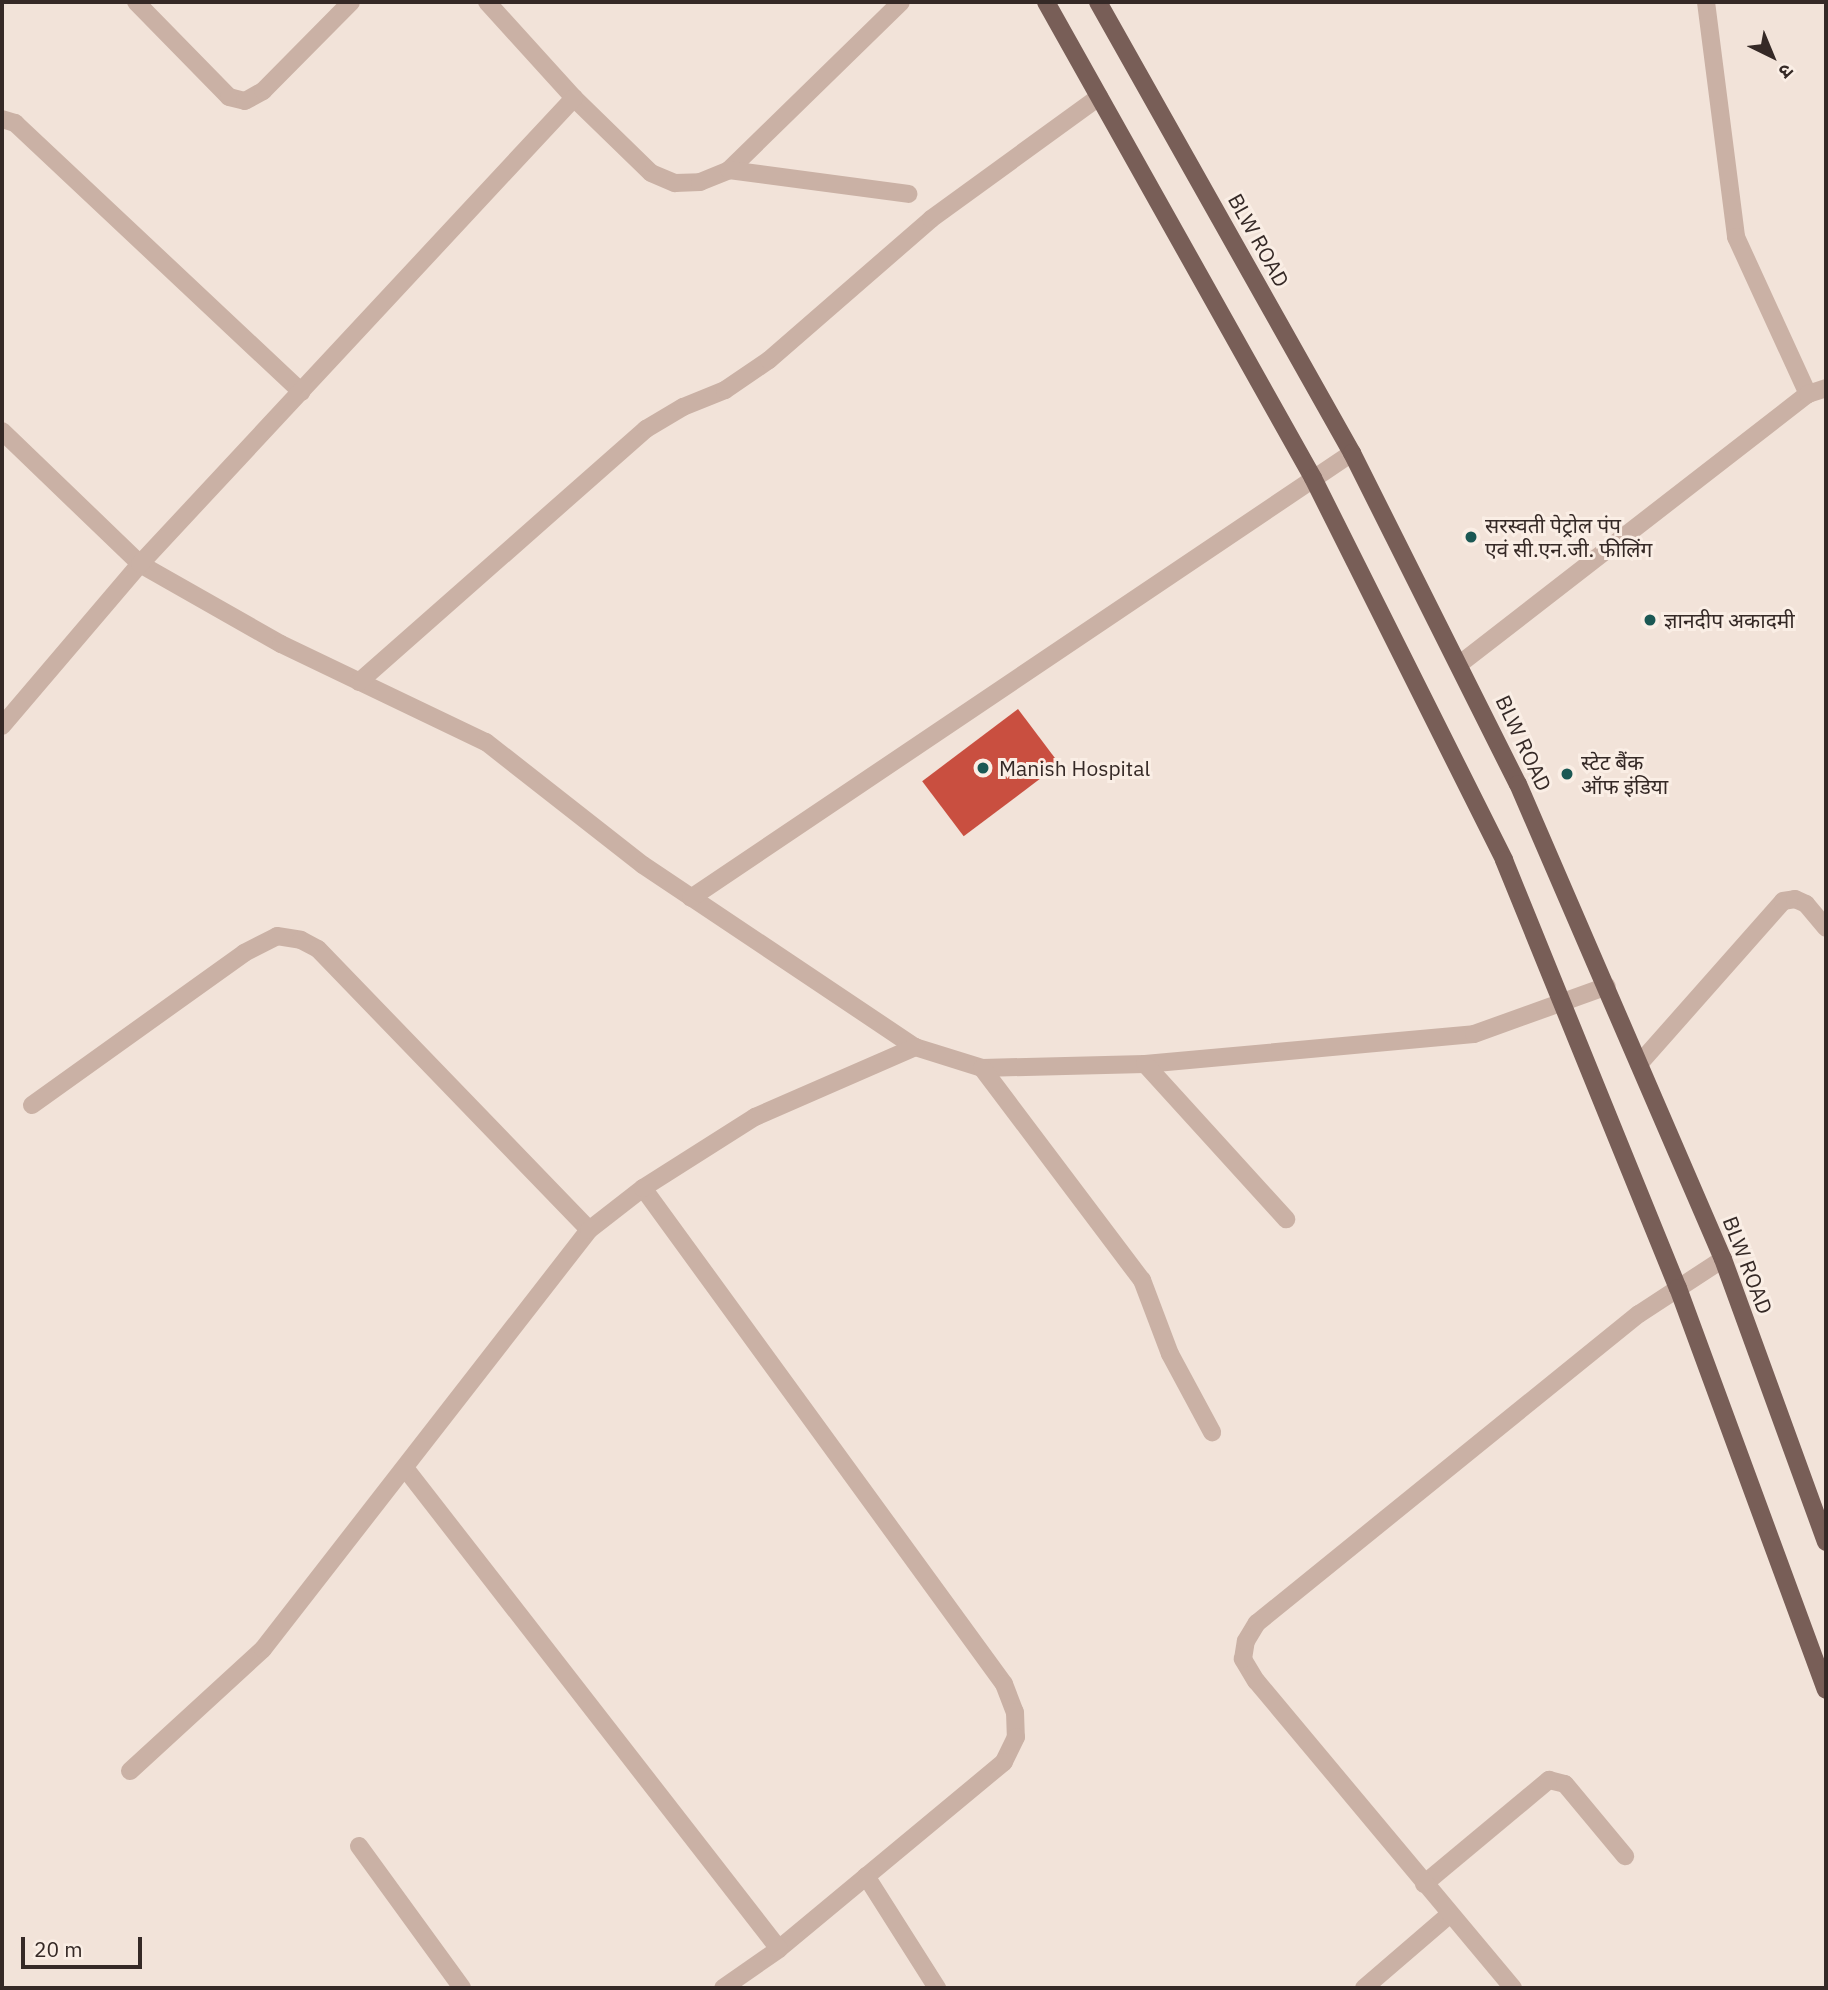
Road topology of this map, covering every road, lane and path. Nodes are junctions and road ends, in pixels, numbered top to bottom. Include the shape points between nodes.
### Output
1 (136, 2) edge
2 (351, 2) edge
3 (487, 2) edge
4 (901, 2) edge
5 (1046, 2) edge
6 (1098, 2) edge
7 (1706, 2) edge
8 (1099, 97) junction
9 (574, 98) junction
10 (2, 119) edge
11 (729, 170) junction
12 (908, 194) dead end
13 (1826, 388) edge
14 (301, 392) junction
15 (1808, 394) junction
16 (2, 432) edge
17 (1353, 453) junction
18 (1313, 478) junction
19 (140, 564) junction
20 (1461, 663) junction
21 (359, 682) junction
22 (2, 726) edge
23 (691, 898) junction
24 (1826, 928) edge
25 (1607, 986) junction
26 (1564, 1004) junction
27 (915, 1047) junction
28 (1145, 1064) junction
29 (1639, 1064) junction
30 (982, 1068) junction
31 (32, 1105) dead end
32 (643, 1188) junction
33 (1286, 1219) dead end
34 (589, 1230) junction
35 (1723, 1259) junction
36 (1678, 1288) junction
37 (1212, 1432) dead end
38 (405, 1468) junction
39 (1826, 1542) edge
40 (1826, 1690) edge
41 (131, 1771) dead end
42 (359, 1846) dead end
43 (1625, 1856) dead end
44 (866, 1876) junction
45 (1424, 1884) junction
46 (1450, 1914) junction
47 (779, 1949) junction
48 (462, 1988) edge
49 (723, 1988) edge
50 (937, 1988) edge
51 (1364, 1988) edge
52 (1513, 1988) edge

1 - 2 street via 229,97 245,101 263,91
3 - 9 street
4 - 11 street
5 - 8 main road
6 - 17 main road, BLW ROAD
7 - 15 street via 1736,237
8 - 18 main road
8 - 21 street via 931,219 769,360 725,390 646,429
9 - 11 street via 651,173 675,183 700,182
9 - 14 street
10 - 14 street via 15,123
11 - 12 street
13 - 15 street
14 - 19 street
15 - 20 street
16 - 19 street
17 - 18 street
17 - 20 main road, BLW ROAD
18 - 23 street
18 - 26 main road via 1447,739
19 - 21 street via 281,644
19 - 22 street
20 - 25 main road, BLW ROAD
21 - 23 street via 486,743
23 - 27 street
24 - 29 street via 1806,904 1795,899 1783,901
25 - 26 street
25 - 29 main road, BLW ROAD
26 - 28 street via 1474,1034
26 - 36 main road
27 - 30 street
27 - 32 street via 755,1117
28 - 30 street
28 - 33 street
29 - 35 main road, BLW ROAD
30 - 37 street via 1142,1280 1170,1354
31 - 34 street via 244,953 277,936 301,940 318,949
32 - 34 street
32 - 44 street via 1004,1684 1015,1712 1016,1737 1004,1762
34 - 38 street
35 - 36 street
35 - 39 main road, BLW ROAD
36 - 40 main road
36 - 45 street via 1639,1314 1257,1623 1246,1641 1243,1659 1256,1681
38 - 41 street via 263,1649
38 - 47 street
42 - 48 street
43 - 45 street via 1565,1784 1549,1780
44 - 47 street
44 - 50 street
45 - 46 street
46 - 51 street
46 - 52 street
47 - 49 street

